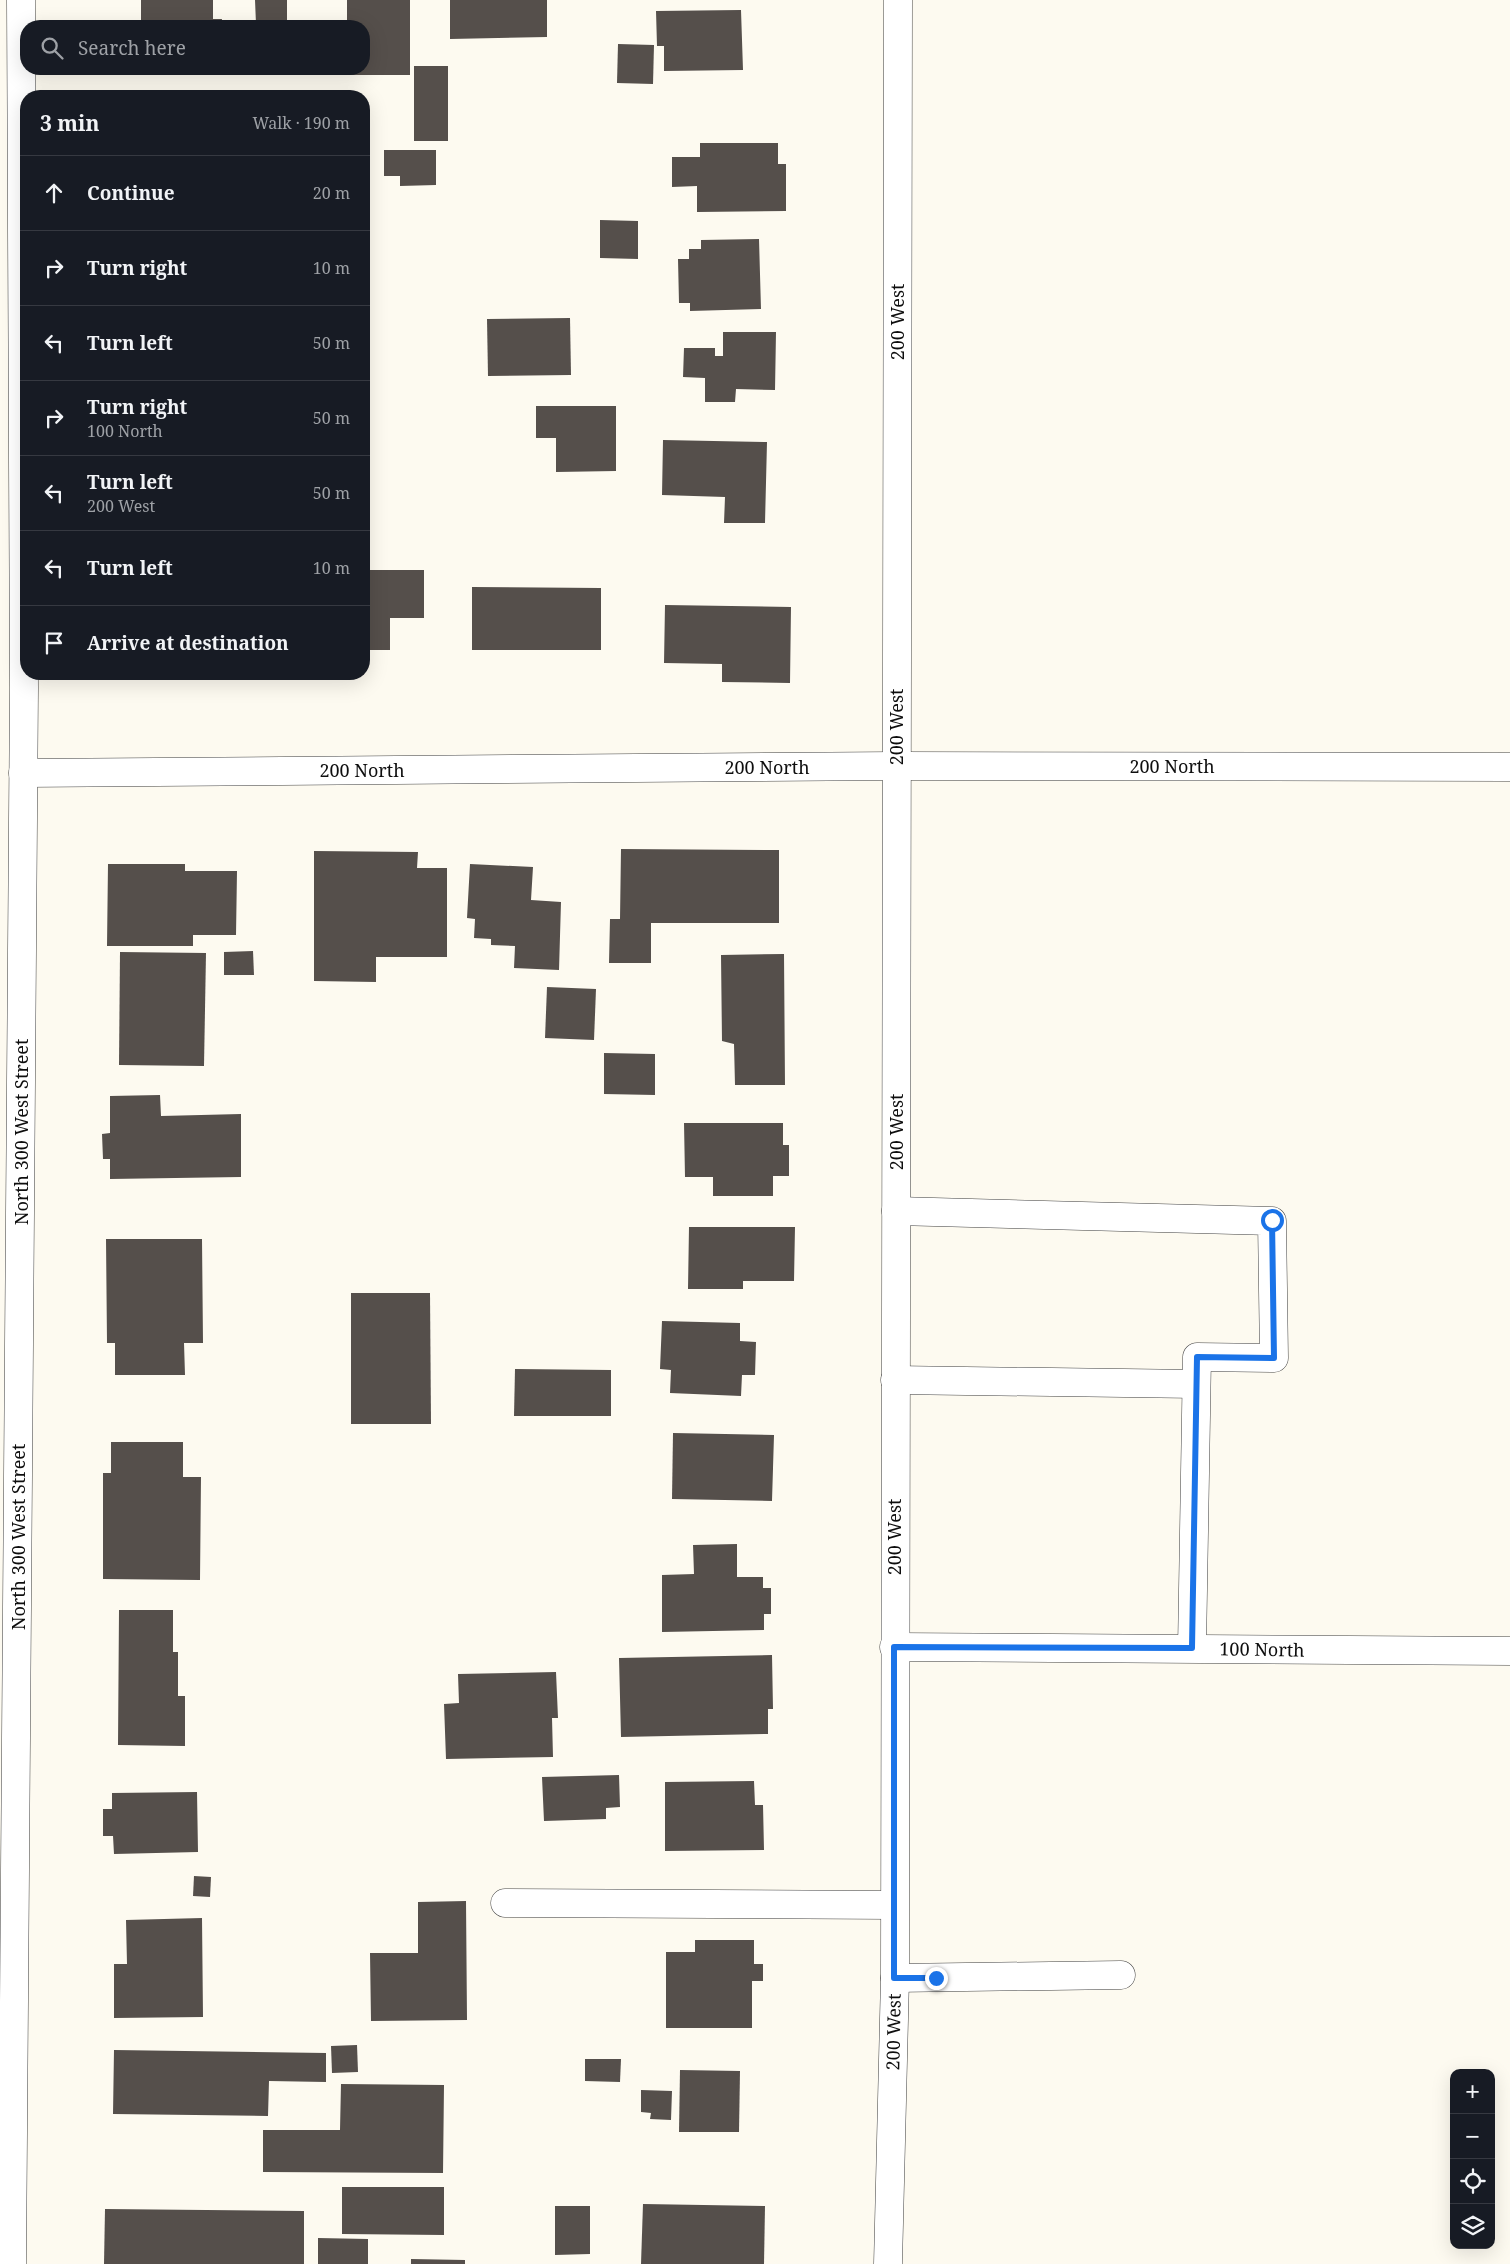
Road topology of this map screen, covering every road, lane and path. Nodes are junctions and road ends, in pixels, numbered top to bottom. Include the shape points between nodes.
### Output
1 (22, 0) edge
2 (898, 0) edge
3 (22, 20) edge
4 (22, 75) edge
5 (22, 90) edge
6 (23, 680) edge
7 (896, 766) junction
8 (1510, 767) edge
9 (23, 773) junction
10 (896, 1212) junction
11 (10, 1296) edge
12 (895, 1380) junction
13 (1196, 1384) junction
14 (894, 1647) junction
15 (1192, 1648) junction
16 (1510, 1651) edge
17 (505, 1902) dead end
18 (894, 1905) junction
19 (1121, 1975) dead end
20 (894, 1978) junction
21 (12, 2264) edge
22 (888, 2264) edge

1 - 3 street, North 300 West Street
2 - 7 street, 200 West
4 - 5 street, North 300 West Street
6 - 9 street, North 300 West Street
7 - 8 street, 200 North
7 - 9 street, 200 North
7 - 10 street, 200 West
9 - 11 street, North 300 West Street
10 - 12 street, 200 West
10 - 13 street via 1272,1220 1274,1358 1197,1357
11 - 21 street, North 300 West Street
12 - 13 street
12 - 14 street, 200 West
13 - 15 street
14 - 15 street, 100 North
14 - 18 street, 200 West
15 - 16 street, 100 North
17 - 18 street
18 - 20 street, 200 West
19 - 20 street
20 - 22 street, 200 West

